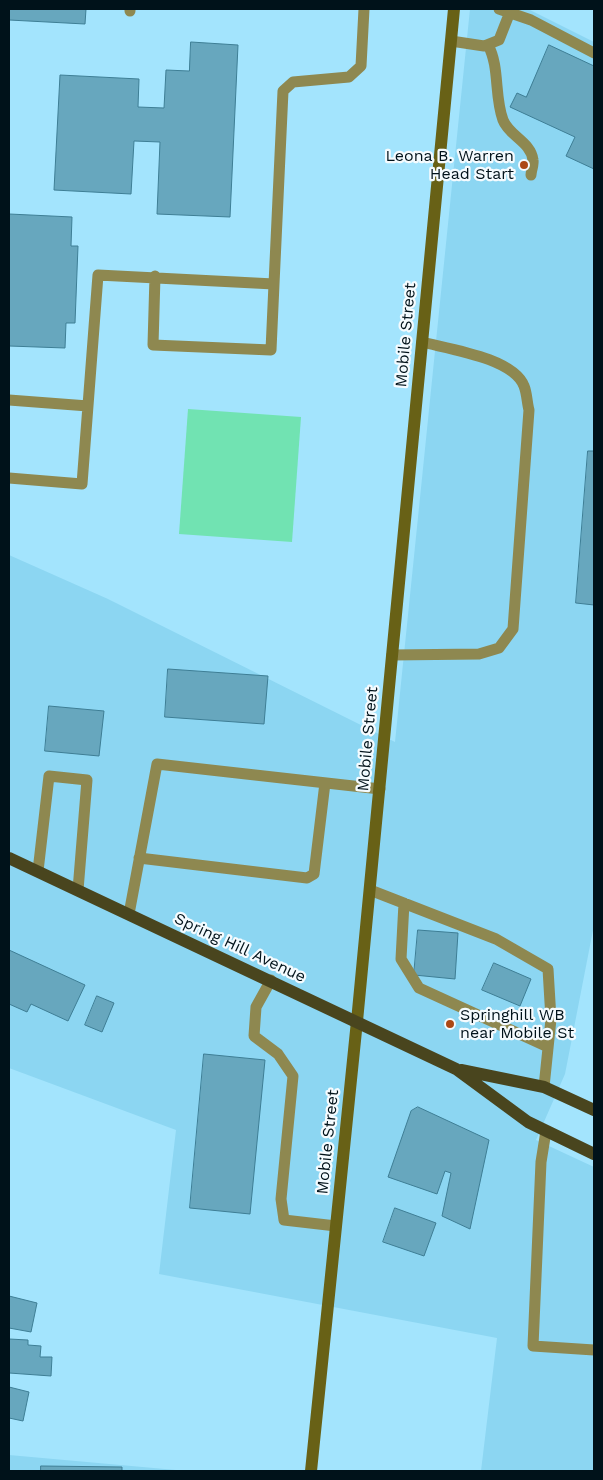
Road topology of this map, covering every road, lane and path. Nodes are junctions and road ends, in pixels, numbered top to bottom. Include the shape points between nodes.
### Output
1 (364, 9) edge
2 (454, 9) edge
3 (504, 11) edge
4 (450, 41) junction
5 (488, 44) junction
6 (594, 53) edge
7 (530, 175) dead end
8 (155, 276) junction
9 (274, 284) junction
10 (422, 342) junction
11 (9, 400) edge
12 (88, 406) junction
13 (9, 478) edge
14 (392, 655) junction
15 (325, 782) junction
16 (380, 789) junction
17 (9, 858) edge
18 (139, 858) junction
19 (38, 872) junction
20 (78, 890) junction
21 (370, 890) junction
22 (404, 903) junction
23 (129, 914) junction
24 (270, 980) junction
25 (357, 1021) junction
26 (548, 1047) junction
27 (456, 1069) junction
28 (544, 1087) junction
29 (594, 1110) edge
30 (546, 1131) junction
31 (594, 1154) edge
32 (336, 1226) junction
33 (594, 1350) edge
34 (311, 1471) edge

1 - 9 lane via 361,66 349,77 293,82 283,91
2 - 4 street, Mobile Street
3 - 5 lane via 499,40
3 - 6 lane via 531,20
4 - 5 lane
4 - 10 street, Mobile Street
5 - 7 lane via 494,55 503,120 533,160
8 - 9 lane
8 - 9 lane via 153,345 271,350
8 - 12 lane via 98,274
10 - 14 street, Mobile Street
10 - 14 lane via 508,368 524,386 529,410 513,629 499,648 479,654
11 - 12 lane
12 - 13 lane via 82,484
14 - 16 street, Mobile Street
15 - 16 lane
15 - 18 lane via 157,764
15 - 18 lane via 314,874 307,878
16 - 21 street, Mobile Street
17 - 19 main road, Spring Hill Avenue
18 - 23 lane
19 - 20 main road, Spring Hill Avenue
19 - 20 lane via 49,776 86,780
20 - 23 main road, Spring Hill Avenue
21 - 22 lane
21 - 25 street, Mobile Street
22 - 26 lane via 401,959 419,988
22 - 26 lane via 496,939 548,969
23 - 24 main road, Spring Hill Avenue
24 - 25 main road, Spring Hill Avenue
24 - 32 lane via 256,1007 254,1036 278,1054 293,1076 282,1199 284,1220
25 - 27 main road, Spring Hill Avenue
25 - 32 street, Mobile Street
26 - 28 lane
27 - 28 main road, Spring Hill Avenue
27 - 30 main road, Spring Hill Avenue via 528,1122
28 - 29 main road, Spring Hill Avenue
30 - 31 main road, Spring Hill Avenue
30 - 33 lane via 533,1346
32 - 34 street, Mobile Street

